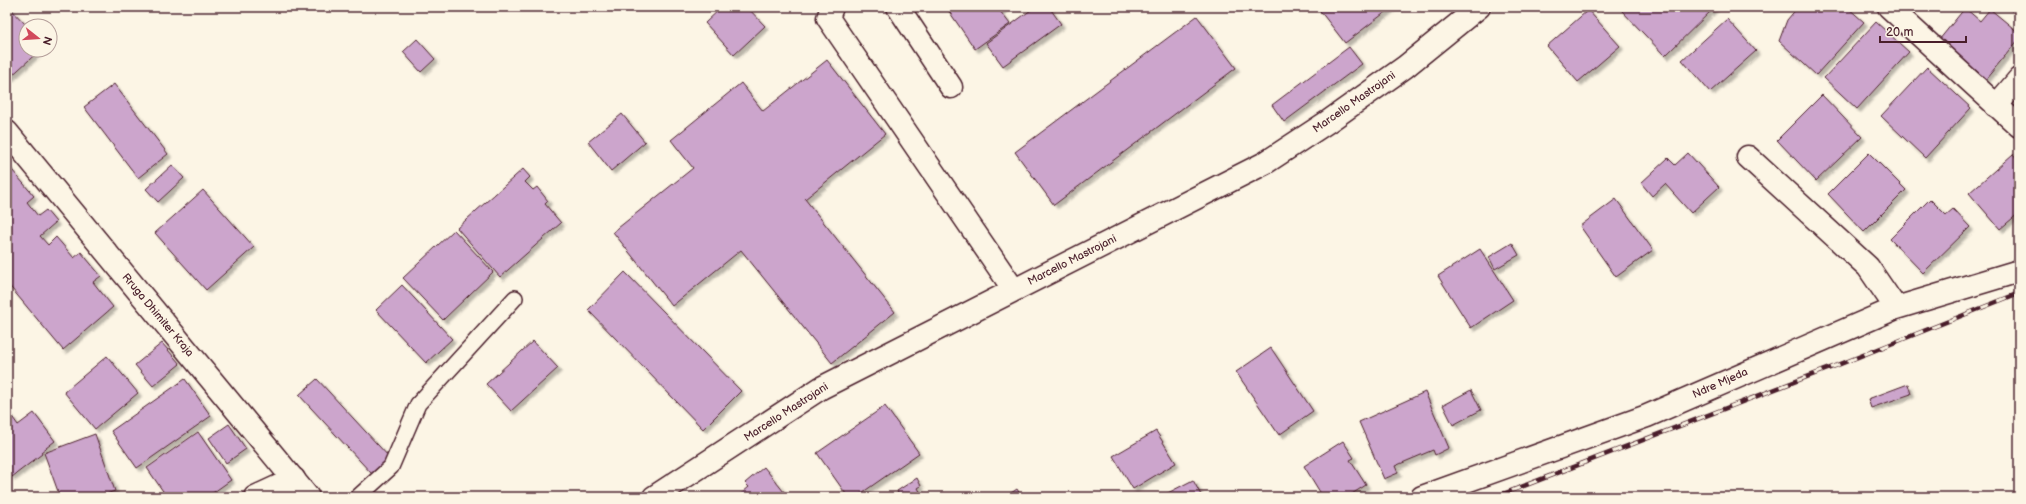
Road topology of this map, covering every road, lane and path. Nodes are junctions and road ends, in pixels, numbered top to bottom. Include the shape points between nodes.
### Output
1 (832, 7) edge
2 (898, 7) edge
3 (1479, 7) edge
4 (1890, 7) edge
5 (2019, 79) edge
6 (951, 87) dead end
7 (1996, 106) junction
8 (2019, 126) edge
9 (7, 132) edge
10 (1748, 158) dead end
11 (2019, 271) edge
12 (1014, 290) junction
13 (515, 298) dead end
14 (1896, 308) junction
15 (294, 479) junction
16 (255, 497) edge
17 (308, 497) edge
18 (358, 497) edge
19 (654, 497) edge
20 (1422, 497) edge

1 - 12 street via 828,18
2 - 6 street
3 - 12 street, Marcello Mastrojani via 1405,67 1265,163
4 - 7 street
5 - 7 street
7 - 8 street
9 - 15 street, Rruga Dhimiter Kraja
10 - 14 street via 1868,267
11 - 14 street, Ndre Mjeda
12 - 19 street, Marcello Mastrojani via 821,388
13 - 18 lane via 418,404 391,467
14 - 20 street, Ndre Mjeda via 1647,416
15 - 16 street
15 - 17 street, Rruga Dhimiter Kraja

